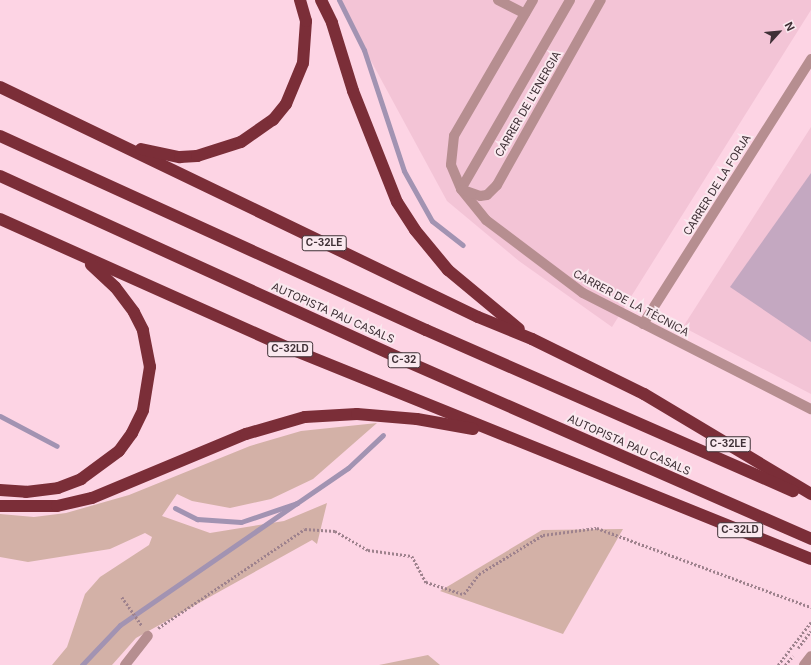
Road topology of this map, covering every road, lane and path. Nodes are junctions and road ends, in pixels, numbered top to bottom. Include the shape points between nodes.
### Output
1 (300, 0) edge
2 (321, 0) edge
3 (498, 0) edge
4 (533, 0) edge
5 (570, 0) edge
6 (601, 0) edge
7 (525, 14) junction
8 (811, 59) edge
9 (0, 87) edge
10 (0, 136) edge
11 (118, 143) junction
12 (0, 176) edge
13 (461, 189) junction
14 (0, 219) edge
15 (86, 260) junction
16 (643, 324) junction
17 (532, 339) junction
18 (811, 409) edge
19 (496, 433) junction
20 (0, 490) edge
21 (811, 494) edge
22 (811, 498) edge
23 (0, 506) edge
24 (811, 539) edge
25 (811, 559) edge
26 (122, 596) dead end
27 (811, 607) edge
28 (138, 620) dead end
29 (811, 622) edge
30 (148, 636) joint
31 (811, 656) edge
32 (125, 665) edge
33 (778, 665) edge
34 (804, 665) edge

1 - 11 highway via 306,21 303,63 286,104 258,132 221,151 197,156 180,157
2 - 17 highway via 332,23 353,91 397,202 415,230 448,270
3 - 7 street
4 - 7 street
5 - 13 street, CARRER DE L'ENERGIA
6 - 13 street, CARRER DE L'ENERGIA via 497,185 487,195 480,196
7 - 13 street via 454,136 451,166
8 - 16 street, CARRER DE LA FORJA
9 - 11 highway, C-32LE
10 - 22 highway, AUTOPISTA PAU CASALS via 426,330
11 - 17 highway, C-32LE via 478,317
12 - 24 highway, AUTOPISTA PAU CASALS / C-32 via 408,362
13 - 16 street, CARRER DE LA TÈCNICA via 486,220 566,282
14 - 15 highway, C-32LD
15 - 19 highway, C-32LD
15 - 20 highway via 115,287 134,312 143,330 150,367 143,410 132,433 119,451 81,479 58,488 26,492
16 - 18 street, CARRER DE LA TÈCNICA
17 - 21 highway, C-32LE via 644,394
19 - 23 highway via 409,419 357,414 305,417 246,434 92,498 57,506
19 - 25 highway, C-32LD
26 - 28 path
27 - 30 path via 597,528 543,535 479,574 464,594 426,582 412,556 368,550 336,531 305,529
29 - 33 path
30 - 32 street
31 - 34 street

